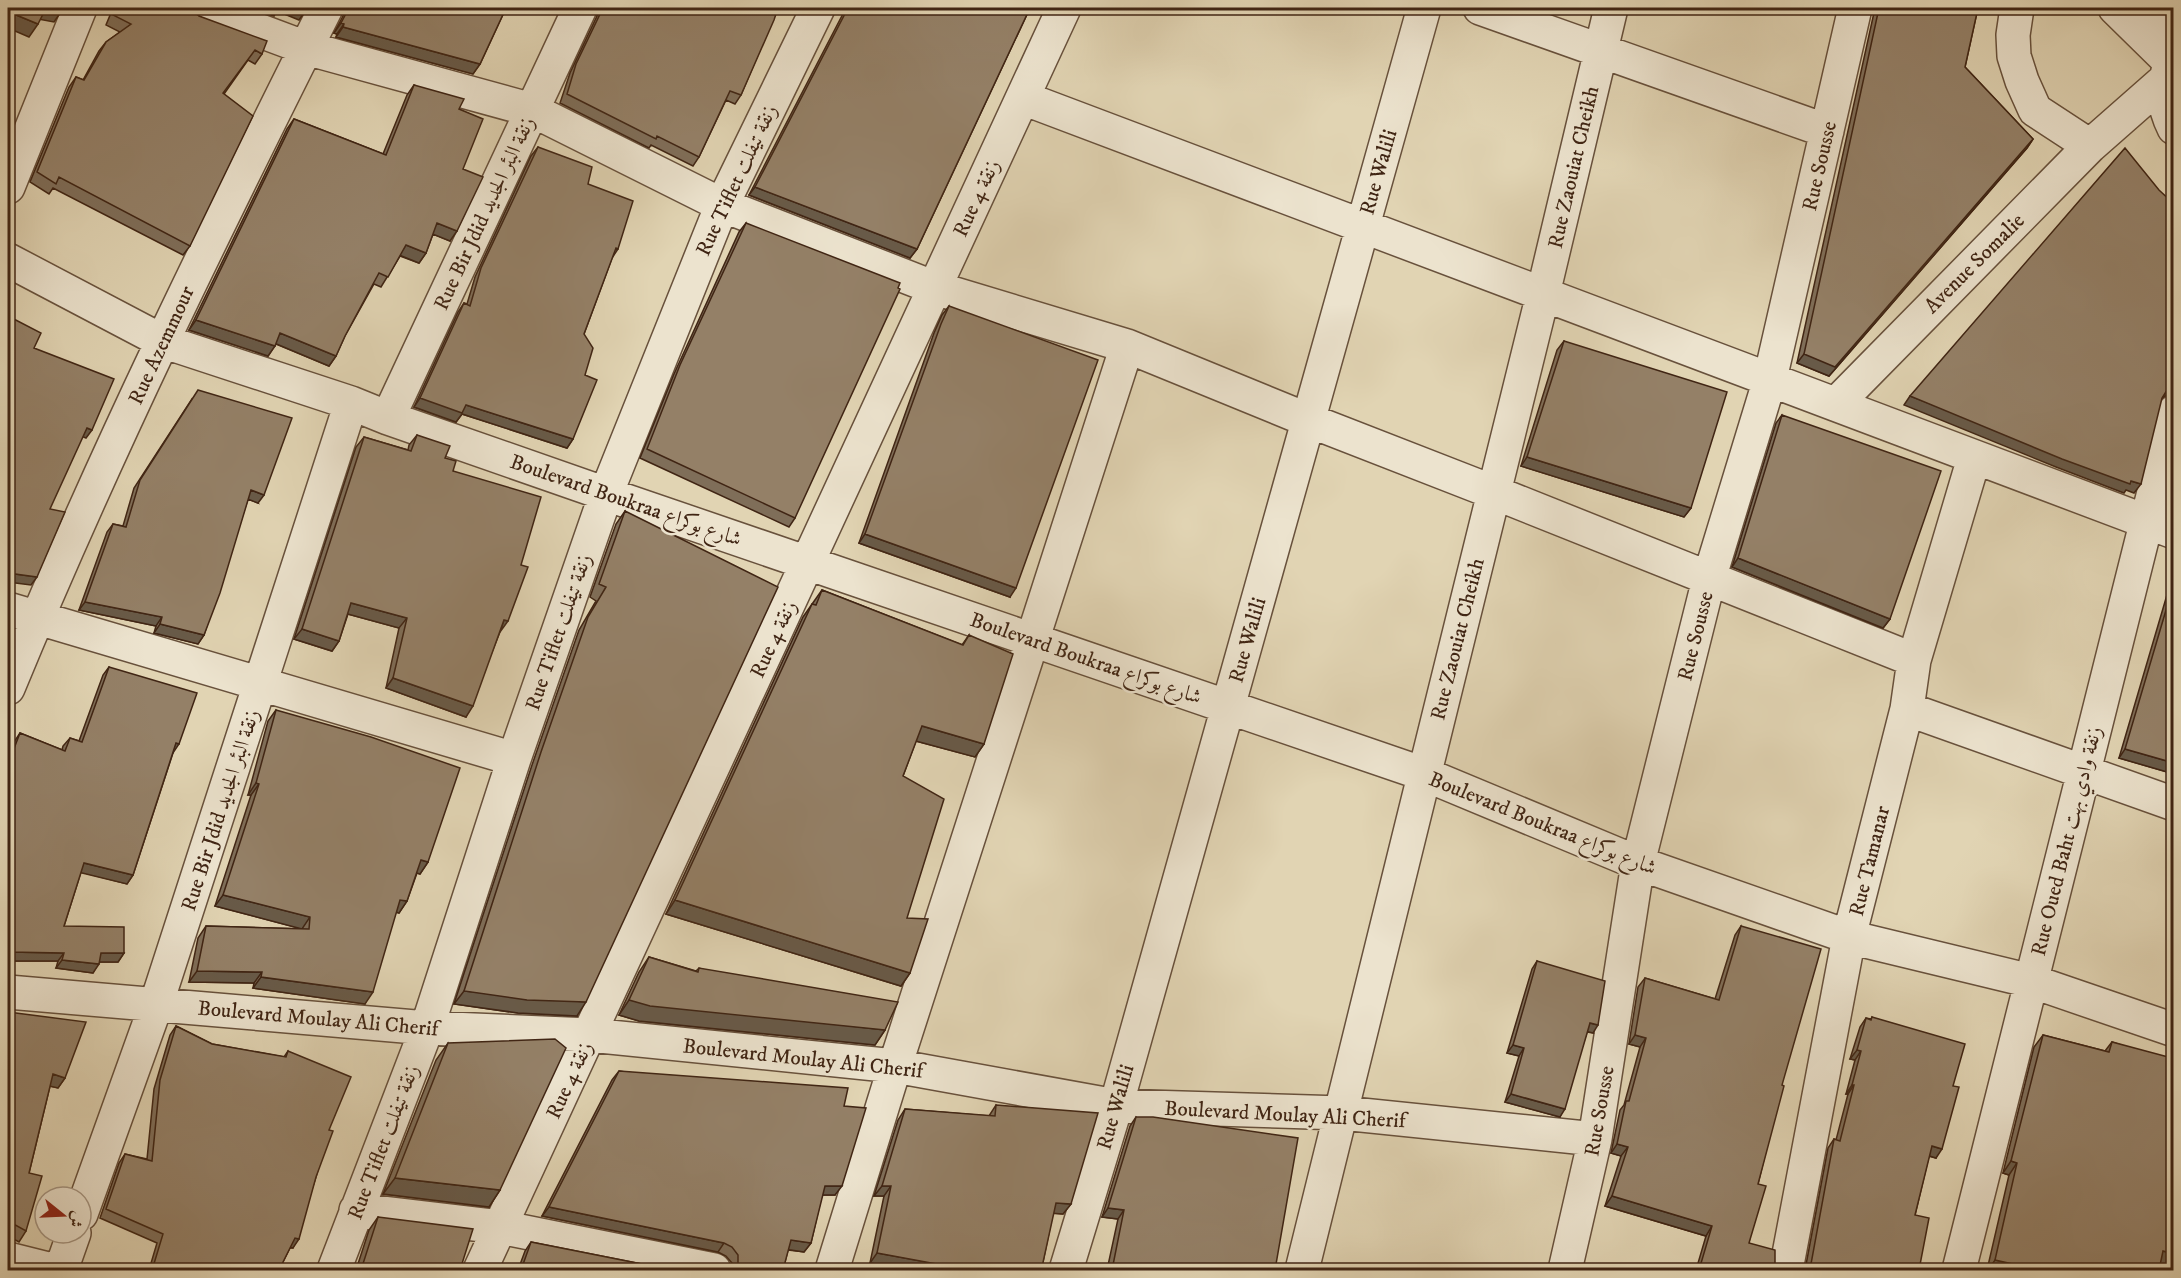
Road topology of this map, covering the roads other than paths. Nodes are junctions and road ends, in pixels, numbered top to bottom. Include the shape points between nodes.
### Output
1 (80, 8) edge
2 (199, 8) edge
3 (326, 8) edge
4 (580, 8) edge
5 (818, 8) edge
6 (1064, 8) edge
7 (1424, 8) edge
8 (1480, 8) edge
9 (1611, 8) edge
10 (1855, 8) edge
11 (2017, 8) edge
12 (2114, 8) edge
13 (2174, 28) edge
14 (306, 48) junction
15 (1601, 50) junction
16 (2170, 67) edge
17 (1023, 98) junction
18 (532, 110) junction
19 (2174, 129) edge
20 (1827, 131) junction
21 (2102, 135) junction
22 (8, 187) edge
23 (722, 205) junction
24 (1362, 228) junction
25 (8, 260) edge
26 (935, 288) junction
27 (1543, 294) junction
28 (162, 340) junction
29 (1127, 346) junction
30 (1770, 379) junction
31 (351, 403) junction
32 (1836, 404) junction
33 (2174, 412) edge
34 (388, 418) junction
35 (1308, 420) junction
36 (1974, 458) junction
37 (1493, 492) junction
38 (606, 494) junction
39 (2160, 527) edge
40 (808, 563) junction
41 (1709, 579) junction
42 (22, 612) edge
43 (1033, 640) junction
44 (1914, 660) junction
45 (261, 684) junction
46 (8, 688) edge
47 (1228, 707) junction
48 (1908, 710) junction
49 (514, 759) junction
50 (2084, 772) junction
51 (1424, 774) junction
52 (2174, 804) edge
53 (1638, 863) junction
54 (1850, 937) junction
55 (2031, 981) junction
56 (8, 992) edge
57 (156, 1005) junction
58 (427, 1028) junction
59 (2174, 1030) edge
60 (590, 1035) junction
61 (895, 1066) junction
62 (1116, 1106) junction
63 (1342, 1113) junction
64 (1595, 1139) junction
65 (91, 1185) edge
66 (356, 1210) junction
67 (500, 1227) junction
68 (70, 1245) edge
69 (8, 1259) edge
70 (52, 1270) edge
71 (61, 1270) edge
72 (334, 1270) edge
73 (480, 1270) edge
74 (714, 1270) edge
75 (832, 1270) edge
76 (1066, 1270) edge
77 (1302, 1270) edge
78 (1565, 1270) edge
79 (1786, 1270) edge
80 (1959, 1270) edge

1 - 22 street
2 - 14 street
3 - 14 street, Rue Azemmour
4 - 18 street, Rue Bir Jdid زنقة البئر الجديد
5 - 23 street, Rue Tiflet زنقة تيفلت
6 - 17 street, Rue 4 زنقة
7 - 24 street, Rue Walili
8 - 15 street
9 - 15 street, Rue Zaouiat Cheikh
10 - 20 street, Rue Sousse
11 - 21 street via 2014,56 2035,110
12 - 13 street
12 - 16 street
14 - 18 street
14 - 28 street, Rue Azemmour
15 - 20 street
15 - 27 street, Rue Zaouiat Cheikh
16 - 19 street via 2163,98
16 - 21 street, Avenue Somalie
17 - 24 street
17 - 26 street, Rue 4 زنقة
18 - 23 street
18 - 34 street, Rue Bir Jdid زنقة البئر الجديد
19 - 21 street
20 - 30 street, Rue Sousse
21 - 32 street, Avenue Somalie
23 - 26 street
23 - 38 street, Rue Tiflet زنقة تيفلت
24 - 27 street
24 - 35 street, Rue Walili
25 - 28 street, Boulevard Boukraa شارع بوكراع
26 - 29 street
26 - 40 street, Rue 4 زنقة
27 - 30 street
27 - 37 street, Rue Zaouiat Cheikh
28 - 31 street, Boulevard Boukraa شارع بوكراع
28 - 42 street, Rue Azemmour
29 - 35 street
29 - 43 street
30 - 32 street
30 - 41 street, Rue Sousse
31 - 34 street, Boulevard Boukraa شارع بوكراع
31 - 45 street, Rue Bir Jdid زنقة البئر الجديد
32 - 36 street
33 - 39 street, Rue Oued Baht زنقة وادي بهت
34 - 38 street, Boulevard Boukraa شارع بوكراع
35 - 37 street
35 - 47 street, Rue Walili
36 - 39 street
36 - 44 street, Rue Tamanar
37 - 41 street
37 - 51 street, Rue Zaouiat Cheikh
38 - 40 street, Boulevard Boukraa شارع بوكراع
38 - 49 street, Rue Tiflet زنقة تيفلت
39 - 50 street, Rue Oued Baht زنقة وادي بهت
40 - 43 street, Boulevard Boukraa شارع بوكراع
40 - 60 street, Rue 4 زنقة
41 - 44 street
41 - 53 street, Rue Sousse
42 - 45 street
42 - 46 street, Rue Azemmour
43 - 47 street, Boulevard Boukraa شارع بوكراع
43 - 61 street
44 - 48 street, Rue Tamanar
45 - 49 street
45 - 57 street, Rue Bir Jdid زنقة البئر الجديد
47 - 51 street, Boulevard Boukraa شارع بوكراع
47 - 62 street, Rue Walili
48 - 50 street
48 - 54 street, Rue Tamanar
49 - 58 street, Rue Tiflet زنقة تيفلت
50 - 52 street
50 - 55 street, Rue Oued Baht زنقة وادي بهت
51 - 53 street, Boulevard Boukraa شارع بوكراع
51 - 63 street, Rue Zaouiat Cheikh
53 - 54 street, Boulevard Boukraa شارع بوكراع
53 - 64 street, Rue Sousse
54 - 55 street, Boulevard Boukraa شارع بوكراع
54 - 79 street, Rue Tamanar
55 - 59 street, Boulevard Boukraa شارع بوكراع
55 - 80 street, Rue Oued Baht زنقة وادي بهت
56 - 57 street, Boulevard Moulay Ali Cherif
57 - 58 street, Boulevard Moulay Ali Cherif
57 - 65 street, Rue Bir Jdid زنقة البئر الجديد
58 - 60 street, Boulevard Moulay Ali Cherif
58 - 66 street, Rue Tiflet زنقة تيفلت
60 - 61 street, Boulevard Moulay Ali Cherif
60 - 67 street, Rue 4 زنقة
61 - 62 street, Boulevard Moulay Ali Cherif
61 - 75 street
62 - 63 street, Boulevard Moulay Ali Cherif
62 - 76 street, Rue Walili
63 - 64 street, Boulevard Moulay Ali Cherif
63 - 77 street, Rue Zaouiat Cheikh
64 - 78 street, Rue Sousse
66 - 67 street
66 - 72 street, Rue Tiflet زنقة تيفلت
67 - 73 street, Rue 4 زنقة
67 - 74 street
68 - 71 street
69 - 70 street

